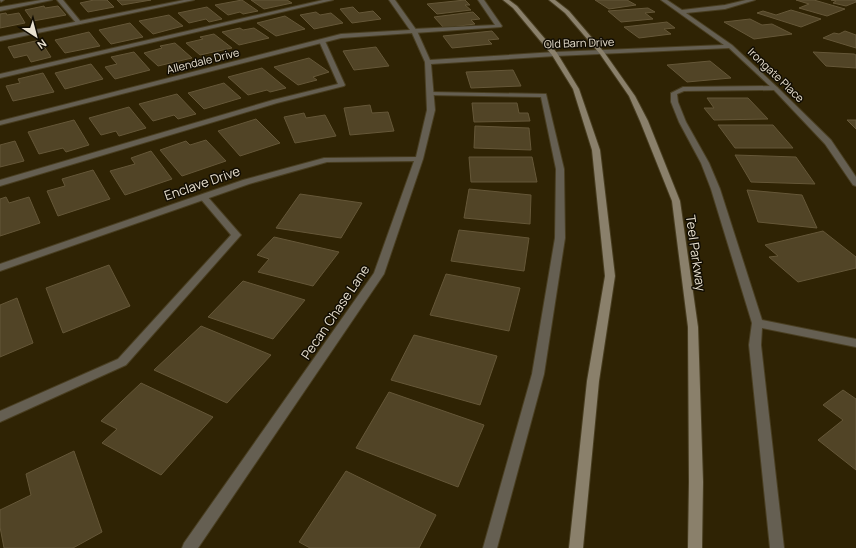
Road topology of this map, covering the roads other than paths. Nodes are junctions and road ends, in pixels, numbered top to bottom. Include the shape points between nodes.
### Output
1 (49, 0) edge
2 (60, 0) edge
3 (191, 0) edge
4 (330, 0) edge
5 (392, 0) edge
6 (481, 0) edge
7 (506, 0) edge
8 (552, 0) edge
9 (664, 0) edge
10 (752, 0) edge
11 (0, 9) edge
12 (682, 12) junction
13 (79, 23) junction
14 (414, 31) junction
15 (0, 39) edge
16 (322, 41) junction
17 (730, 46) junction
18 (602, 53) junction
19 (555, 54) junction
20 (428, 62) junction
21 (0, 76) edge
22 (776, 88) junction
23 (430, 94) junction
24 (0, 123) edge
25 (419, 159) junction
26 (0, 183) edge
27 (856, 183) edge
28 (203, 197) junction
29 (0, 268) edge
30 (757, 323) junction
31 (856, 343) edge
32 (0, 417) edge
33 (189, 548) edge
34 (490, 548) edge
35 (576, 548) edge
36 (695, 548) edge
37 (777, 548) edge

1 - 11 street
2 - 13 street
3 - 13 street
4 - 21 street
5 - 14 street, Pecan Chase Lane
6 - 14 street, Allendale Drive via 499,26
7 - 19 main road
8 - 18 main road, Teel Parkway via 567,12
9 - 12 street, Irongate Place
10 - 12 street via 725,7
12 - 17 street, Irongate Place
13 - 15 street
14 - 16 street, Allendale Drive via 341,36
14 - 20 street, Pecan Chase Lane
16 - 24 street, Allendale Drive
16 - 26 street via 342,85 275,101
17 - 18 street, Old Barn Drive
17 - 22 street, Irongate Place
18 - 19 street, Old Barn Drive
18 - 36 main road, Teel Parkway via 632,96 676,201 693,327
19 - 20 street, Old Barn Drive
19 - 35 main road via 576,89 596,150 610,276 593,381
20 - 23 street, Pecan Chase Lane
22 - 27 street, Irongate Place via 828,142
22 - 30 street via 682,89 674,93 680,117 710,173 752,299
23 - 25 street, Pecan Chase Lane via 431,110
23 - 34 street via 544,95 560,169 560,238 538,374
25 - 28 street, Enclave Drive via 327,160 246,182
25 - 33 street, Pecan Chase Lane via 379,274
28 - 29 street, Enclave Drive
28 - 32 street via 236,234 122,362
30 - 31 street
30 - 37 street via 755,345

